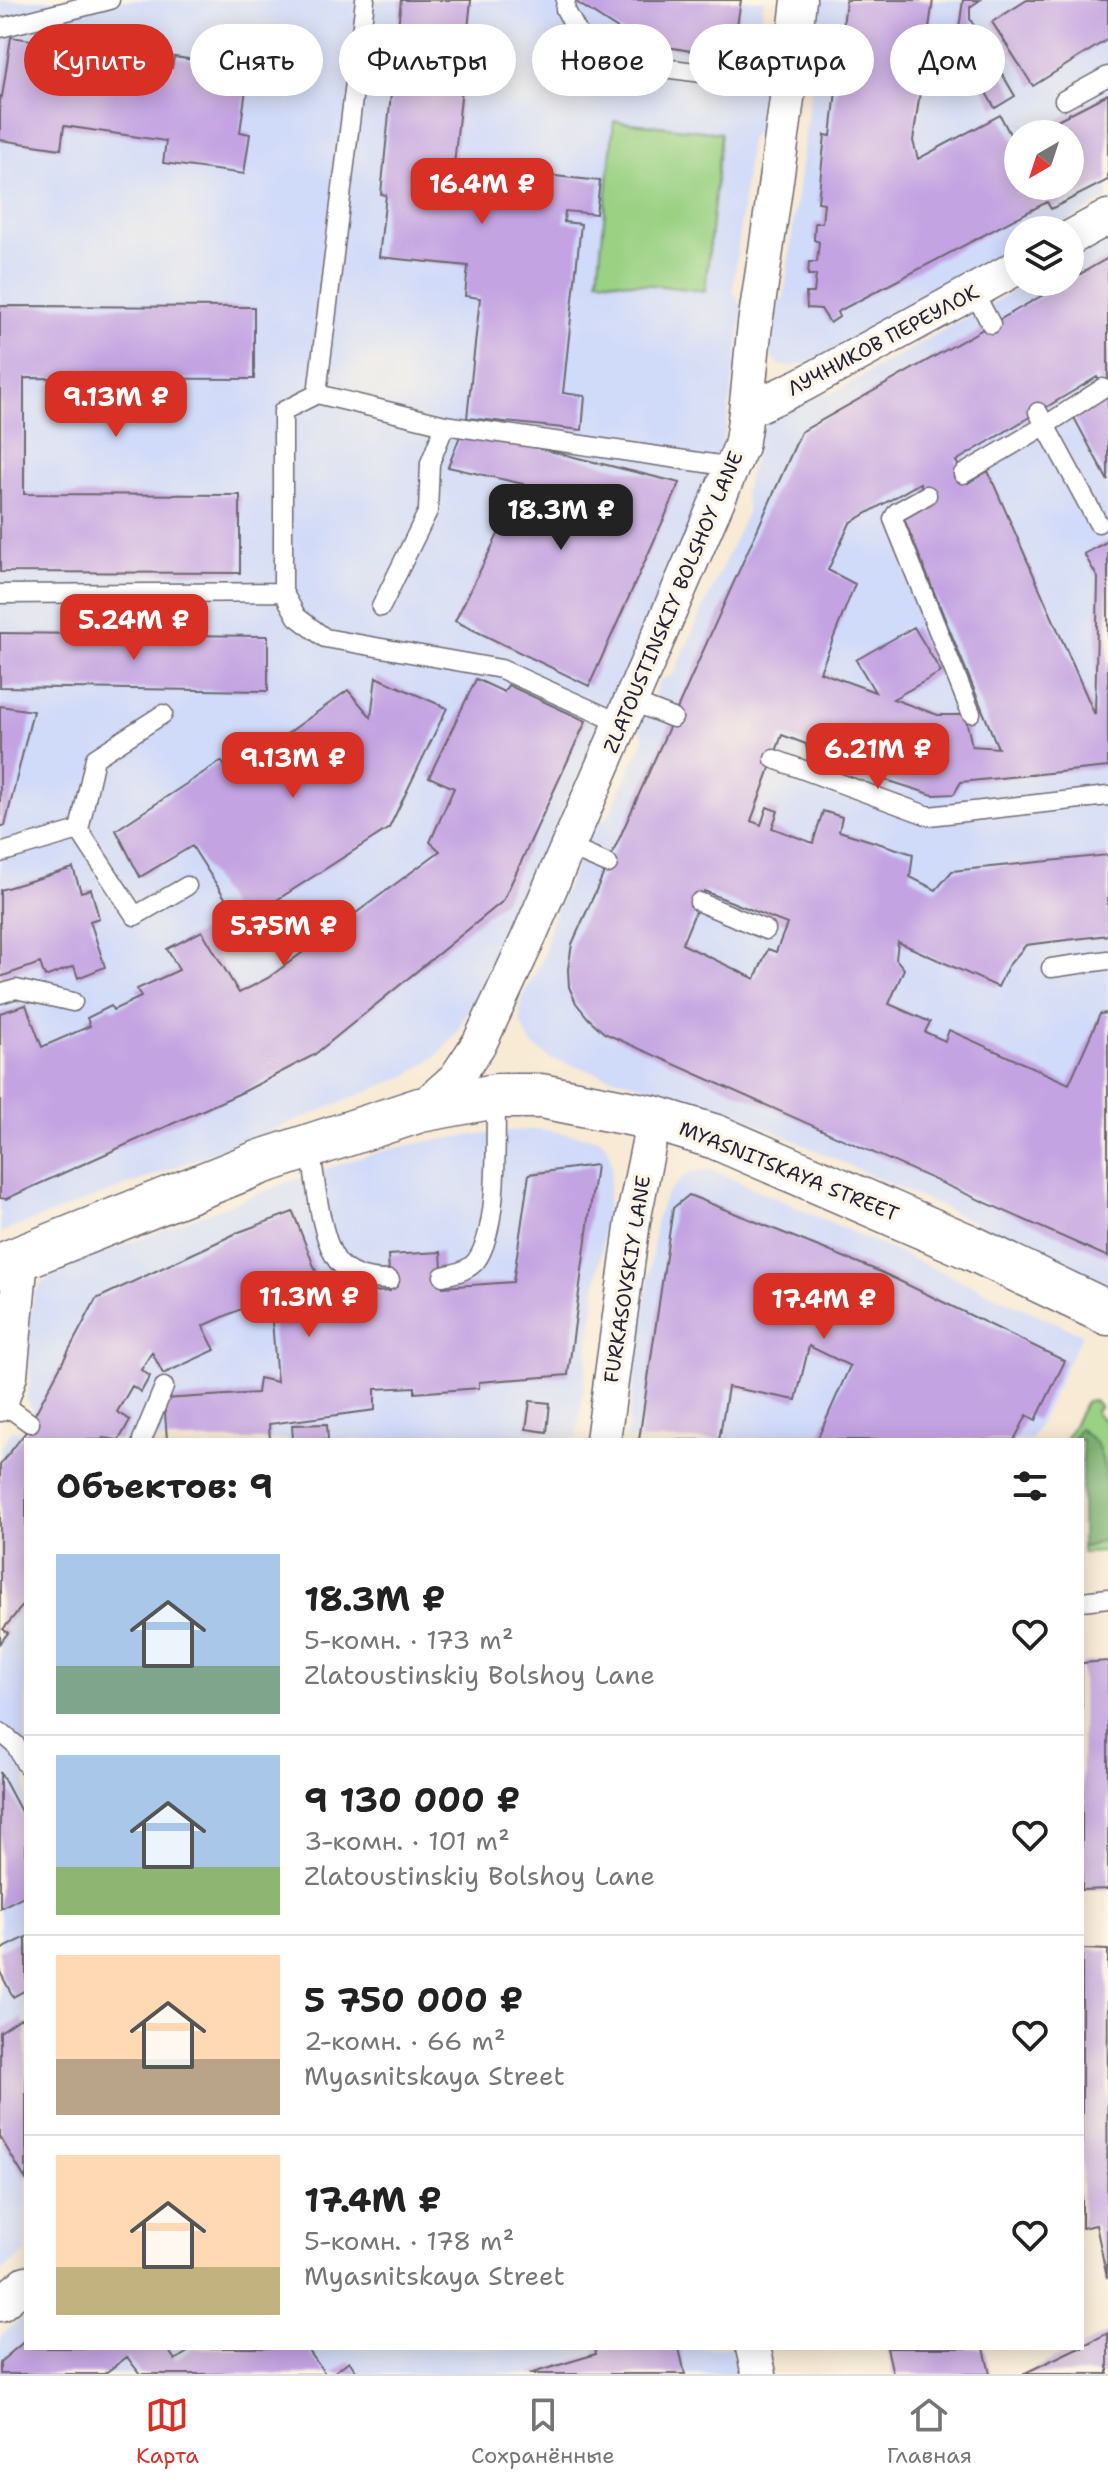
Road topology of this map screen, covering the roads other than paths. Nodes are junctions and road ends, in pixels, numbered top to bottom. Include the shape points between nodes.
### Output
1 (110, 0) edge
2 (365, 0) edge
3 (566, 0) edge
4 (799, 0) edge
5 (796, 24) edge
6 (0, 28) edge
7 (689, 71) edge
8 (1108, 76) edge
9 (788, 96) edge
10 (1064, 100) dead end
11 (1108, 217) edge
12 (1084, 230) edge
13 (1004, 274) edge
14 (973, 291) junction
15 (991, 324) dead end
16 (1103, 388) dead end
17 (317, 394) junction
18 (748, 410) junction
19 (1042, 418) junction
20 (445, 425) junction
21 (733, 467) junction
22 (963, 474) dead end
23 (927, 495) dead end
24 (1098, 523) dead end
25 (283, 592) junction
26 (0, 594) edge
27 (381, 607) dead end
28 (625, 712) junction
29 (971, 713) dead end
30 (163, 714) dead end
31 (673, 718) dead end
32 (774, 759) dead end
33 (1108, 796) edge
34 (79, 830) junction
35 (568, 847) junction
36 (0, 853) edge
37 (608, 864) dead end
38 (187, 886) dead end
39 (699, 902) dead end
40 (766, 930) dead end
41 (1108, 960) edge
42 (1051, 968) dead end
43 (0, 994) edge
44 (73, 1002) dead end
45 (496, 1096) junction
46 (420, 1110) junction
47 (654, 1118) junction
48 (310, 1145) junction
49 (11, 1262) edge
50 (443, 1276) dead end
51 (390, 1280) dead end
52 (1108, 1313) edge
53 (164, 1387) dead end
54 (0, 1403) edge
55 (30, 1423) dead end
56 (143, 1438) edge
57 (603, 1438) edge
58 (1108, 1598) edge
59 (1084, 1601) edge
60 (0, 1732) edge
61 (24, 1761) edge
62 (24, 2285) edge
63 (0, 2304) edge
64 (753, 2350) edge
65 (759, 2374) edge

1 - 6 lane
2 - 17 lane
3 - 7 lane via 565,9 592,59
4 - 5 street, ZLATOUSTINSKIY BOLSHOY LANE
8 - 10 lane
9 - 18 street, ZLATOUSTINSKIY BOLSHOY LANE via 753,338
11 - 12 street
13 - 14 street, ЛУЧНИКОВ ПЕРЕУЛОК
14 - 15 lane
14 - 18 street, ЛУЧНИКОВ ПЕРЕУЛОК
16 - 19 lane
17 - 20 lane
17 - 25 lane via 283,411
18 - 21 street, ZLATOUSTINSKIY BOLSHOY LANE
19 - 22 lane
19 - 24 lane
20 - 21 lane
20 - 27 lane via 430,463 428,511
21 - 28 street, ZLATOUSTINSKIY BOLSHOY LANE
23 - 29 lane via 893,519
25 - 26 lane
25 - 28 lane via 297,617 325,638 501,669
28 - 31 lane
28 - 35 street, ZLATOUSTINSKIY BOLSHOY LANE
30 - 34 lane via 95,758
32 - 33 lane via 929,816
34 - 36 lane
34 - 38 lane via 135,916
35 - 37 lane
35 - 46 street, ZLATOUSTINSKIY BOLSHOY LANE via 480,1042 456,1078
39 - 40 lane
41 - 42 lane
43 - 44 lane via 16,989
45 - 46 main road, MYASNITSKAYA STREET
45 - 47 main road, MYASNITSKAYA STREET via 541,1096
45 - 50 lane via 494,1180 484,1246 474,1263
46 - 48 main road, MYASNITSKAYA STREET
47 - 52 main road, MYASNITSKAYA STREET via 730,1143
47 - 57 street, FURKASOVSKIY LANE via 633,1221
48 - 49 main road, MYASNITSKAYA STREET
48 - 51 lane via 331,1252 356,1275
49 - 54 street via 10,1375
53 - 56 lane
54 - 55 lane
58 - 59 lane
60 - 61 lane
62 - 63 street
64 - 65 street

